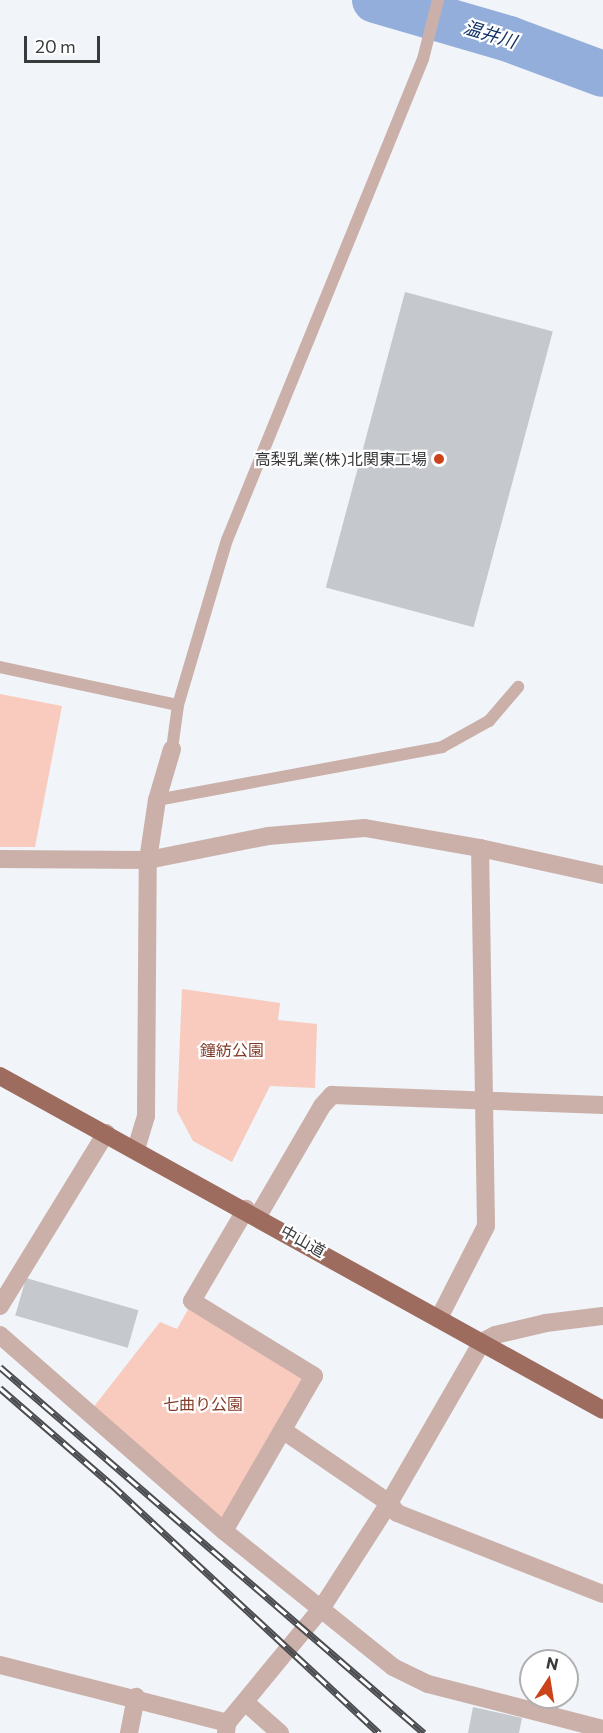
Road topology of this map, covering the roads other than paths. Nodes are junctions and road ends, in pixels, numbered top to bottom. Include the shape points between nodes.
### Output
1 (438, 0) edge
2 (0, 667) edge
3 (518, 687) dead end
4 (178, 705) junction
5 (172, 748) joint
6 (157, 800) junction
7 (480, 848) junction
8 (0, 859) edge
9 (148, 860) junction
10 (603, 875) edge
11 (0, 1076) edge
12 (486, 1102) junction
13 (603, 1106) edge
14 (106, 1133) junction
15 (136, 1149) junction
16 (252, 1212) junction
17 (0, 1306) edge
18 (603, 1316) edge
19 (439, 1318) junction
20 (0, 1335) edge
21 (482, 1342) junction
22 (603, 1410) edge
23 (284, 1431) junction
24 (389, 1503) junction
25 (224, 1531) junction
26 (603, 1594) edge
27 (321, 1609) junction
28 (0, 1665) edge
29 (136, 1697) junction
30 (245, 1702) junction
31 (226, 1728) edge
32 (603, 1729) edge
33 (129, 1733) edge
34 (280, 1733) edge

1 - 4 lane via 423,59 227,540
2 - 4 lane
3 - 6 lane via 489,720 442,747
4 - 5 lane
5 - 6 street
6 - 9 street
7 - 9 street via 365,828 268,836
7 - 10 street
7 - 12 street
8 - 9 street
9 - 15 street via 146,1116
11 - 14 highway, 中山道
12 - 13 street
12 - 16 street via 332,1095
12 - 19 street via 486,1226
14 - 15 highway, 中山道
14 - 17 street
15 - 16 highway, 中山道
16 - 19 highway, 中山道
16 - 23 street via 192,1301 314,1376
18 - 21 street via 546,1323 495,1335
19 - 21 highway, 中山道
20 - 25 street
21 - 22 highway, 中山道
21 - 24 street
23 - 24 street
23 - 25 street
24 - 26 street via 397,1513
24 - 27 street
25 - 27 street
27 - 30 street
27 - 32 street via 409,1677
28 - 29 street via 40,1678
29 - 31 street
29 - 33 street
30 - 31 street
30 - 34 street

